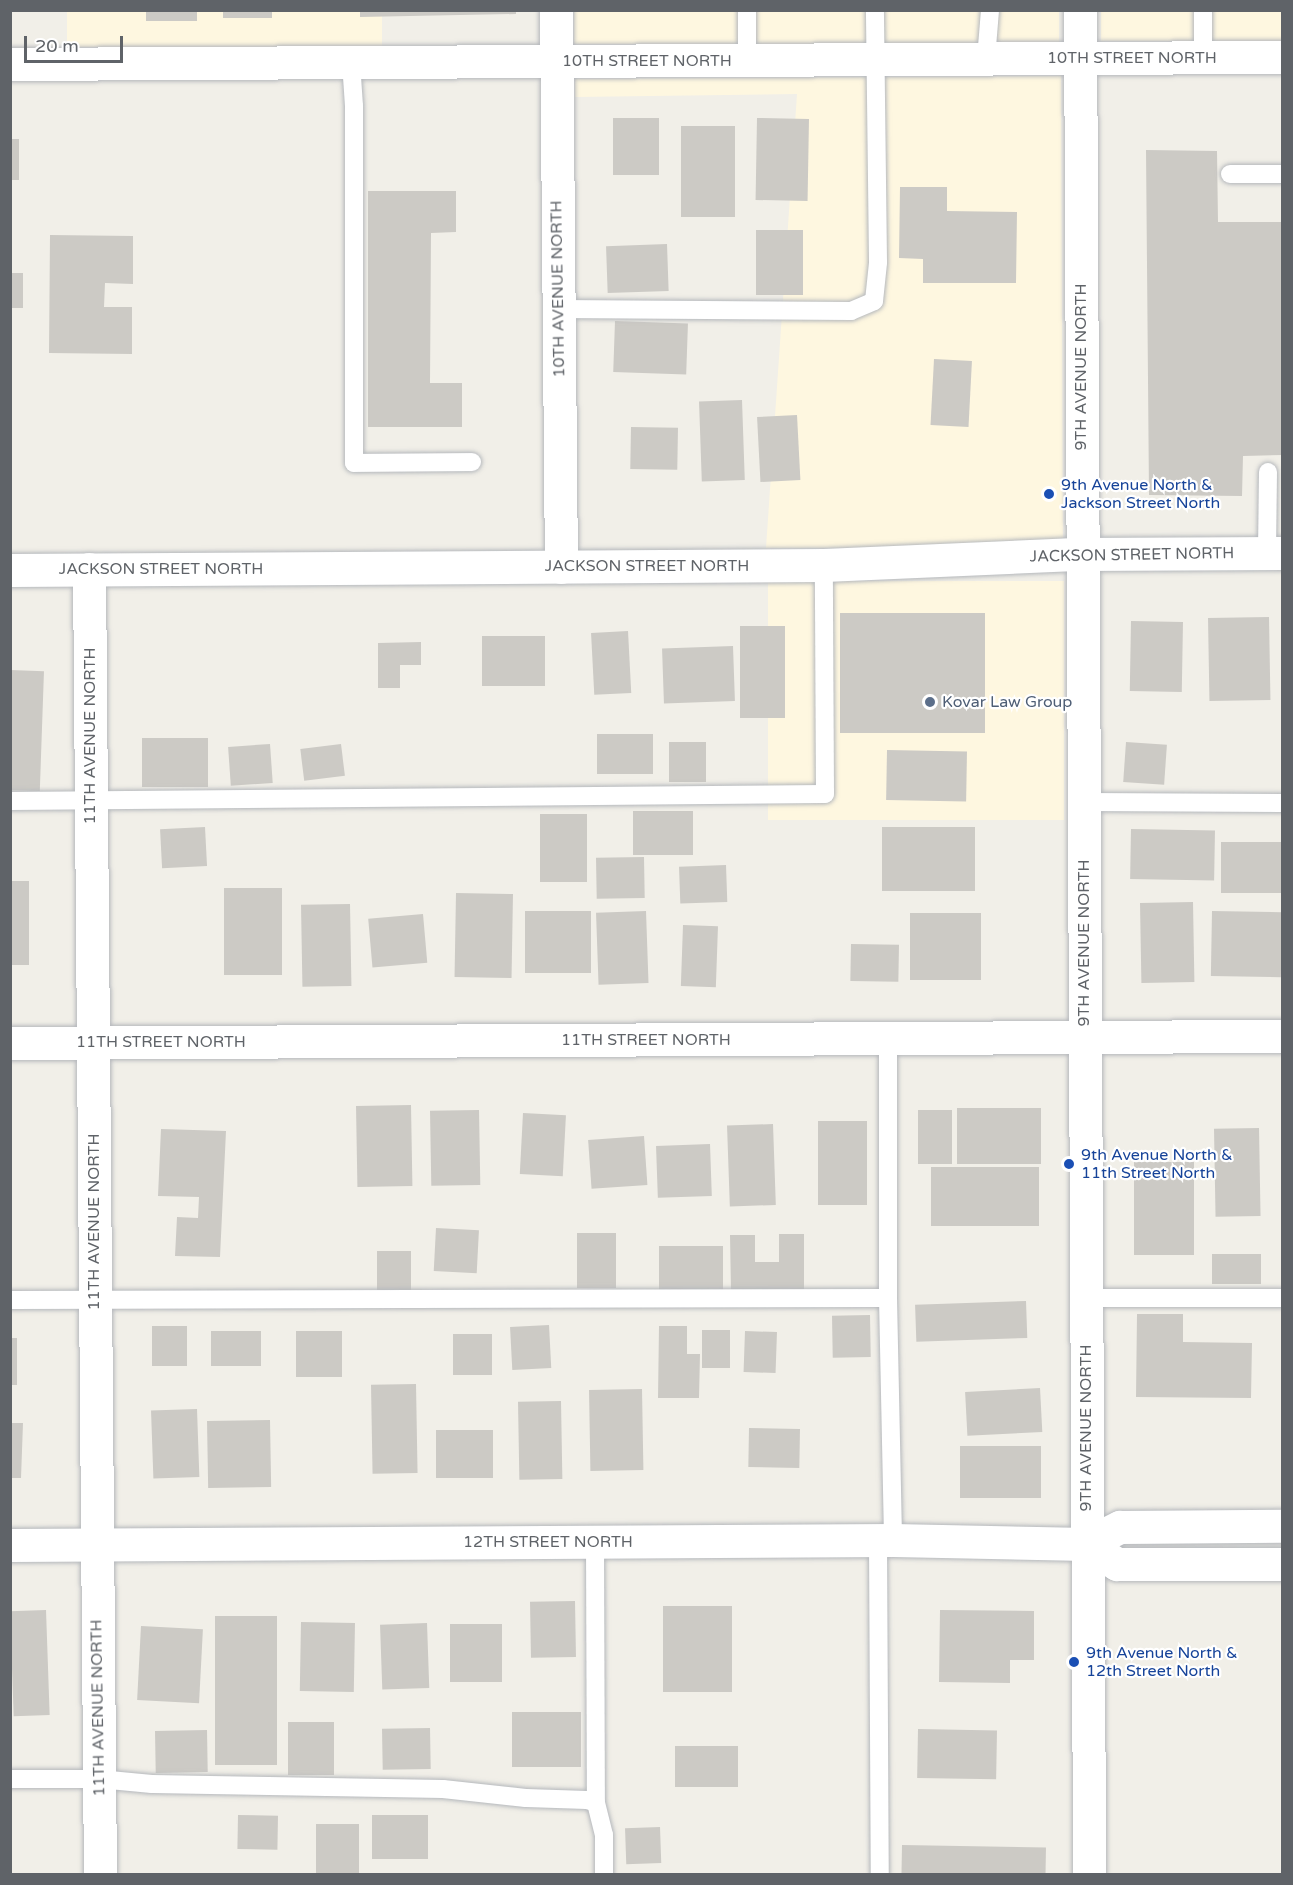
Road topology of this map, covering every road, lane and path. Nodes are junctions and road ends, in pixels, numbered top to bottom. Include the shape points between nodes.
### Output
1 (556, 10) edge
2 (747, 10) edge
3 (875, 10) edge
4 (990, 10) edge
5 (1080, 10) edge
6 (1203, 10) edge
7 (1203, 57) junction
8 (1282, 57) edge
9 (1080, 58) junction
10 (876, 59) junction
11 (986, 59) junction
12 (747, 60) junction
13 (556, 61) junction
14 (351, 62) junction
15 (10, 64) edge
16 (1230, 174) dead end
17 (1282, 174) edge
18 (558, 309) junction
19 (472, 462) dead end
20 (1268, 472) dead end
21 (1275, 553) edge
22 (1081, 554) junction
23 (824, 566) junction
24 (561, 567) junction
25 (89, 569) junction
26 (10, 570) edge
27 (10, 801) edge
28 (91, 801) junction
29 (1084, 802) junction
30 (1282, 803) edge
31 (1282, 1036) edge
32 (1085, 1037) junction
33 (888, 1038) junction
34 (10, 1043) edge
35 (93, 1043) junction
36 (888, 1298) junction
37 (1087, 1298) junction
38 (1282, 1298) edge
39 (95, 1299) junction
40 (10, 1300) edge
41 (1282, 1526) edge
42 (886, 1540) junction
43 (595, 1542) junction
44 (97, 1544) junction
45 (1086, 1544) junction
46 (10, 1545) edge
47 (1282, 1563) edge
48 (10, 1779) edge
49 (99, 1779) junction
50 (596, 1803) junction
51 (100, 1875) edge
52 (604, 1875) edge
53 (880, 1875) edge
54 (1089, 1875) edge

1 - 13 street, 10TH AVENUE NORTH
2 - 12 lane
3 - 10 lane
4 - 11 lane
5 - 9 street, 9TH AVENUE NORTH
6 - 7 lane
7 - 8 street, 10TH STREET NORTH
7 - 9 street, 10TH STREET NORTH
9 - 11 street, 10TH STREET NORTH
9 - 22 street, 9TH AVENUE NORTH
10 - 11 street, 10TH STREET NORTH
10 - 12 street, 10TH STREET NORTH
10 - 18 lane via 878,262 874,301 851,311
12 - 13 street, 10TH STREET NORTH
13 - 14 street, 10TH STREET NORTH
13 - 18 street, 10TH AVENUE NORTH
14 - 15 street, 10TH STREET NORTH
14 - 19 lane via 354,462
16 - 17 lane
18 - 24 street, 10TH AVENUE NORTH
20 - 21 lane
21 - 22 street, JACKSON STREET NORTH
22 - 23 street, JACKSON STREET NORTH
22 - 29 street, 9TH AVENUE NORTH
23 - 24 street, JACKSON STREET NORTH
23 - 28 lane via 825,794
24 - 25 street, JACKSON STREET NORTH
25 - 26 street, JACKSON STREET NORTH
25 - 28 street, 11TH AVENUE NORTH
27 - 28 lane
28 - 35 street, 11TH AVENUE NORTH
29 - 30 lane
29 - 32 street, 9TH AVENUE NORTH
31 - 32 street, 11TH STREET NORTH
32 - 33 street, 11TH STREET NORTH
32 - 37 street, 9TH AVENUE NORTH
33 - 35 street, 11TH STREET NORTH
33 - 36 lane
34 - 35 street, 11TH STREET NORTH
35 - 39 street, 11TH AVENUE NORTH
36 - 39 lane
36 - 42 lane
37 - 38 lane
37 - 45 street, 9TH AVENUE NORTH
39 - 40 lane
39 - 44 street, 11TH AVENUE NORTH
41 - 45 street, 12TH STREET NORTH via 1120,1527
42 - 43 street, 12TH STREET NORTH
42 - 45 street, 12TH STREET NORTH
42 - 53 lane
43 - 44 street, 12TH STREET NORTH
43 - 50 lane
44 - 46 street, 12TH STREET NORTH
44 - 49 street, 11TH AVENUE NORTH
45 - 47 street via 1117,1564
45 - 54 street, 9TH AVENUE NORTH
48 - 49 lane
49 - 50 lane via 152,1784 443,1789
49 - 51 street, 11TH AVENUE NORTH
50 - 52 lane via 604,1835

